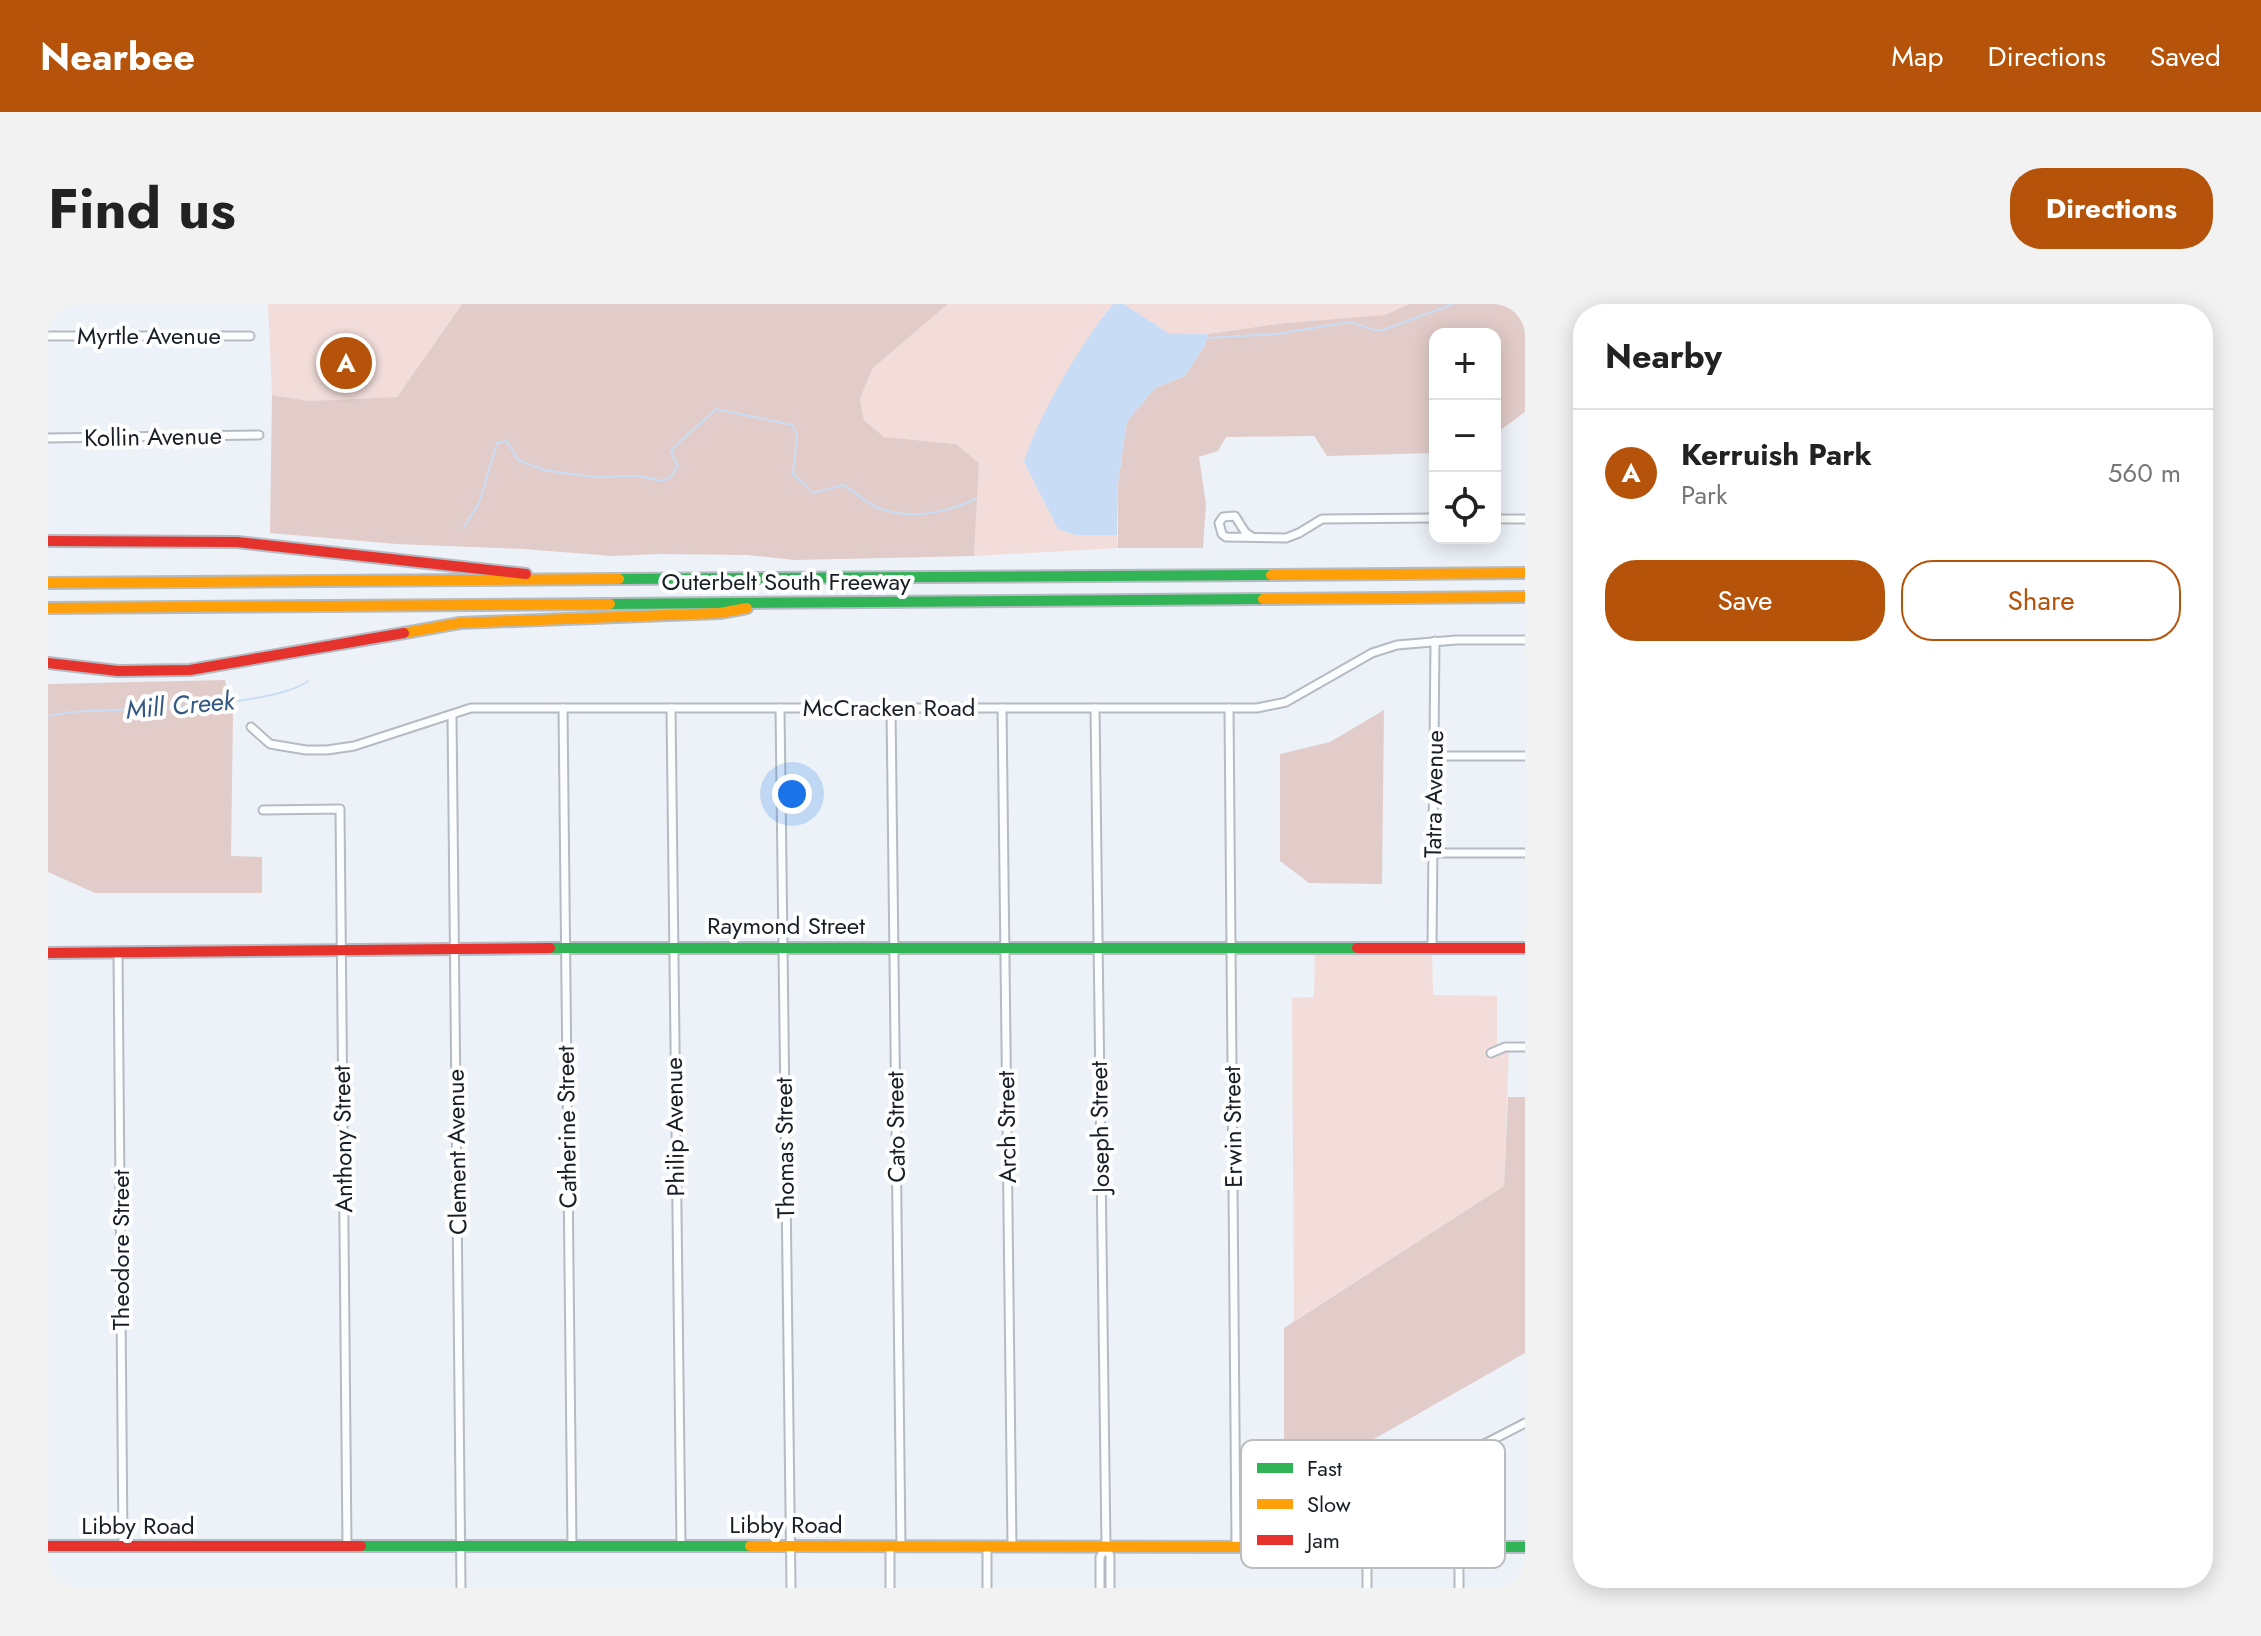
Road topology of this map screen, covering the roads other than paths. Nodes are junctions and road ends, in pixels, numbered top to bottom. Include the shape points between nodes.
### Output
1 (48, 336) edge
2 (250, 336) dead end
3 (259, 435) dead end
4 (48, 438) edge
5 (1429, 518) edge
6 (1501, 519) edge
7 (1525, 519) edge
8 (1252, 537) junction
9 (48, 541) edge
10 (1525, 573) edge
11 (564, 579) junction
12 (48, 583) edge
13 (1525, 598) edge
14 (785, 602) junction
15 (48, 608) edge
16 (1525, 640) edge
17 (1435, 641) junction
18 (48, 663) edge
19 (563, 708) junction
20 (671, 708) junction
21 (780, 708) junction
22 (891, 708) junction
23 (1002, 708) junction
24 (1095, 708) junction
25 (1229, 708) junction
26 (452, 715) junction
27 (251, 727) dead end
28 (1435, 756) junction
29 (1525, 756) edge
30 (263, 810) dead end
31 (1433, 853) junction
32 (1525, 853) edge
33 (673, 946) junction
34 (782, 946) junction
35 (893, 946) junction
36 (1005, 946) junction
37 (1097, 946) junction
38 (1231, 947) junction
39 (564, 948) junction
40 (1432, 948) junction
41 (1525, 948) edge
42 (455, 949) junction
43 (341, 950) junction
44 (48, 953) edge
45 (118, 953) junction
46 (1525, 1047) edge
47 (1491, 1053) dead end
48 (1525, 1423) edge
49 (1492, 1440) edge
50 (790, 1545) junction
51 (48, 1546) edge
52 (123, 1546) junction
53 (347, 1546) junction
54 (572, 1546) junction
55 (681, 1546) junction
56 (895, 1546) junction
57 (987, 1546) junction
58 (1236, 1546) junction
59 (1241, 1546) edge
60 (460, 1547) junction
61 (1012, 1547) junction
62 (1106, 1547) junction
63 (461, 1588) edge
64 (791, 1588) edge
65 (890, 1588) edge
66 (987, 1588) edge
67 (1100, 1588) edge
68 (1110, 1588) edge

1 - 2 street, Myrtle Avenue
3 - 4 street, Kollin Avenue
5 - 8 street via 1322,519 1293,536
6 - 7 street
8 - 8 street via 1235,516 1219,523 1226,537
9 - 11 main road via 237,542
10 - 11 main road, Outerbelt South Freeway
11 - 12 main road, Outerbelt South Freeway
13 - 14 main road, Outerbelt South Freeway
14 - 15 main road, Outerbelt South Freeway
14 - 18 main road via 720,613 445,624 190,670 118,671
16 - 17 street, McCracken Road
17 - 25 street, McCracken Road via 1372,653 1286,702
17 - 28 street, Tatra Avenue
19 - 20 street, McCracken Road
19 - 26 street, McCracken Road via 471,708
19 - 39 street, Catherine Street
20 - 21 street, McCracken Road
20 - 33 street, Philip Avenue
21 - 22 street, McCracken Road
21 - 34 street, Thomas Street
22 - 23 street, McCracken Road
22 - 35 street, Cato Street
23 - 24 street, McCracken Road
23 - 36 street, Arch Street
24 - 25 street, McCracken Road
24 - 37 street, Joseph Street
25 - 38 street, Erwin Street
26 - 27 street, McCracken Road via 327,750 270,744
26 - 42 street, Clement Avenue
28 - 29 street
28 - 31 street, Tatra Avenue
30 - 43 street, Anthony Street via 340,809
31 - 32 street
31 - 40 street, Tatra Avenue
33 - 34 main road, Raymond Street
33 - 39 main road, Raymond Street
33 - 55 street, Philip Avenue
34 - 35 main road, Raymond Street
34 - 50 street, Thomas Street
35 - 36 main road, Raymond Street
35 - 56 street, Cato Street
36 - 37 main road, Raymond Street
36 - 61 street, Arch Street
37 - 38 main road, Raymond Street
37 - 62 street, Joseph Street
38 - 40 main road, Raymond Street
38 - 58 street, Erwin Street
39 - 42 main road, Raymond Street
39 - 54 street, Catherine Street
40 - 41 main road, Raymond Street
42 - 43 main road, Raymond Street
42 - 60 street, Clement Avenue
43 - 45 main road, Raymond Street
43 - 53 street, Anthony Street
44 - 45 main road, Raymond Street
45 - 52 street, Theodore Street
46 - 47 street
48 - 49 street
50 - 55 main road, Libby Road
50 - 56 main road, Libby Road
50 - 64 street, Thomas Street
51 - 52 main road, Libby Road
52 - 53 main road, Libby Road
53 - 60 main road, Libby Road
54 - 55 main road, Libby Road
54 - 60 main road, Libby Road
56 - 57 main road, Libby Road
56 - 65 street, Cato Street
57 - 61 main road, Libby Road
57 - 66 street
58 - 59 main road, Libby Road
58 - 62 main road, Libby Road
60 - 63 street, Clement Avenue
61 - 62 main road, Libby Road
62 - 67 street via 1100,1557
62 - 68 street

